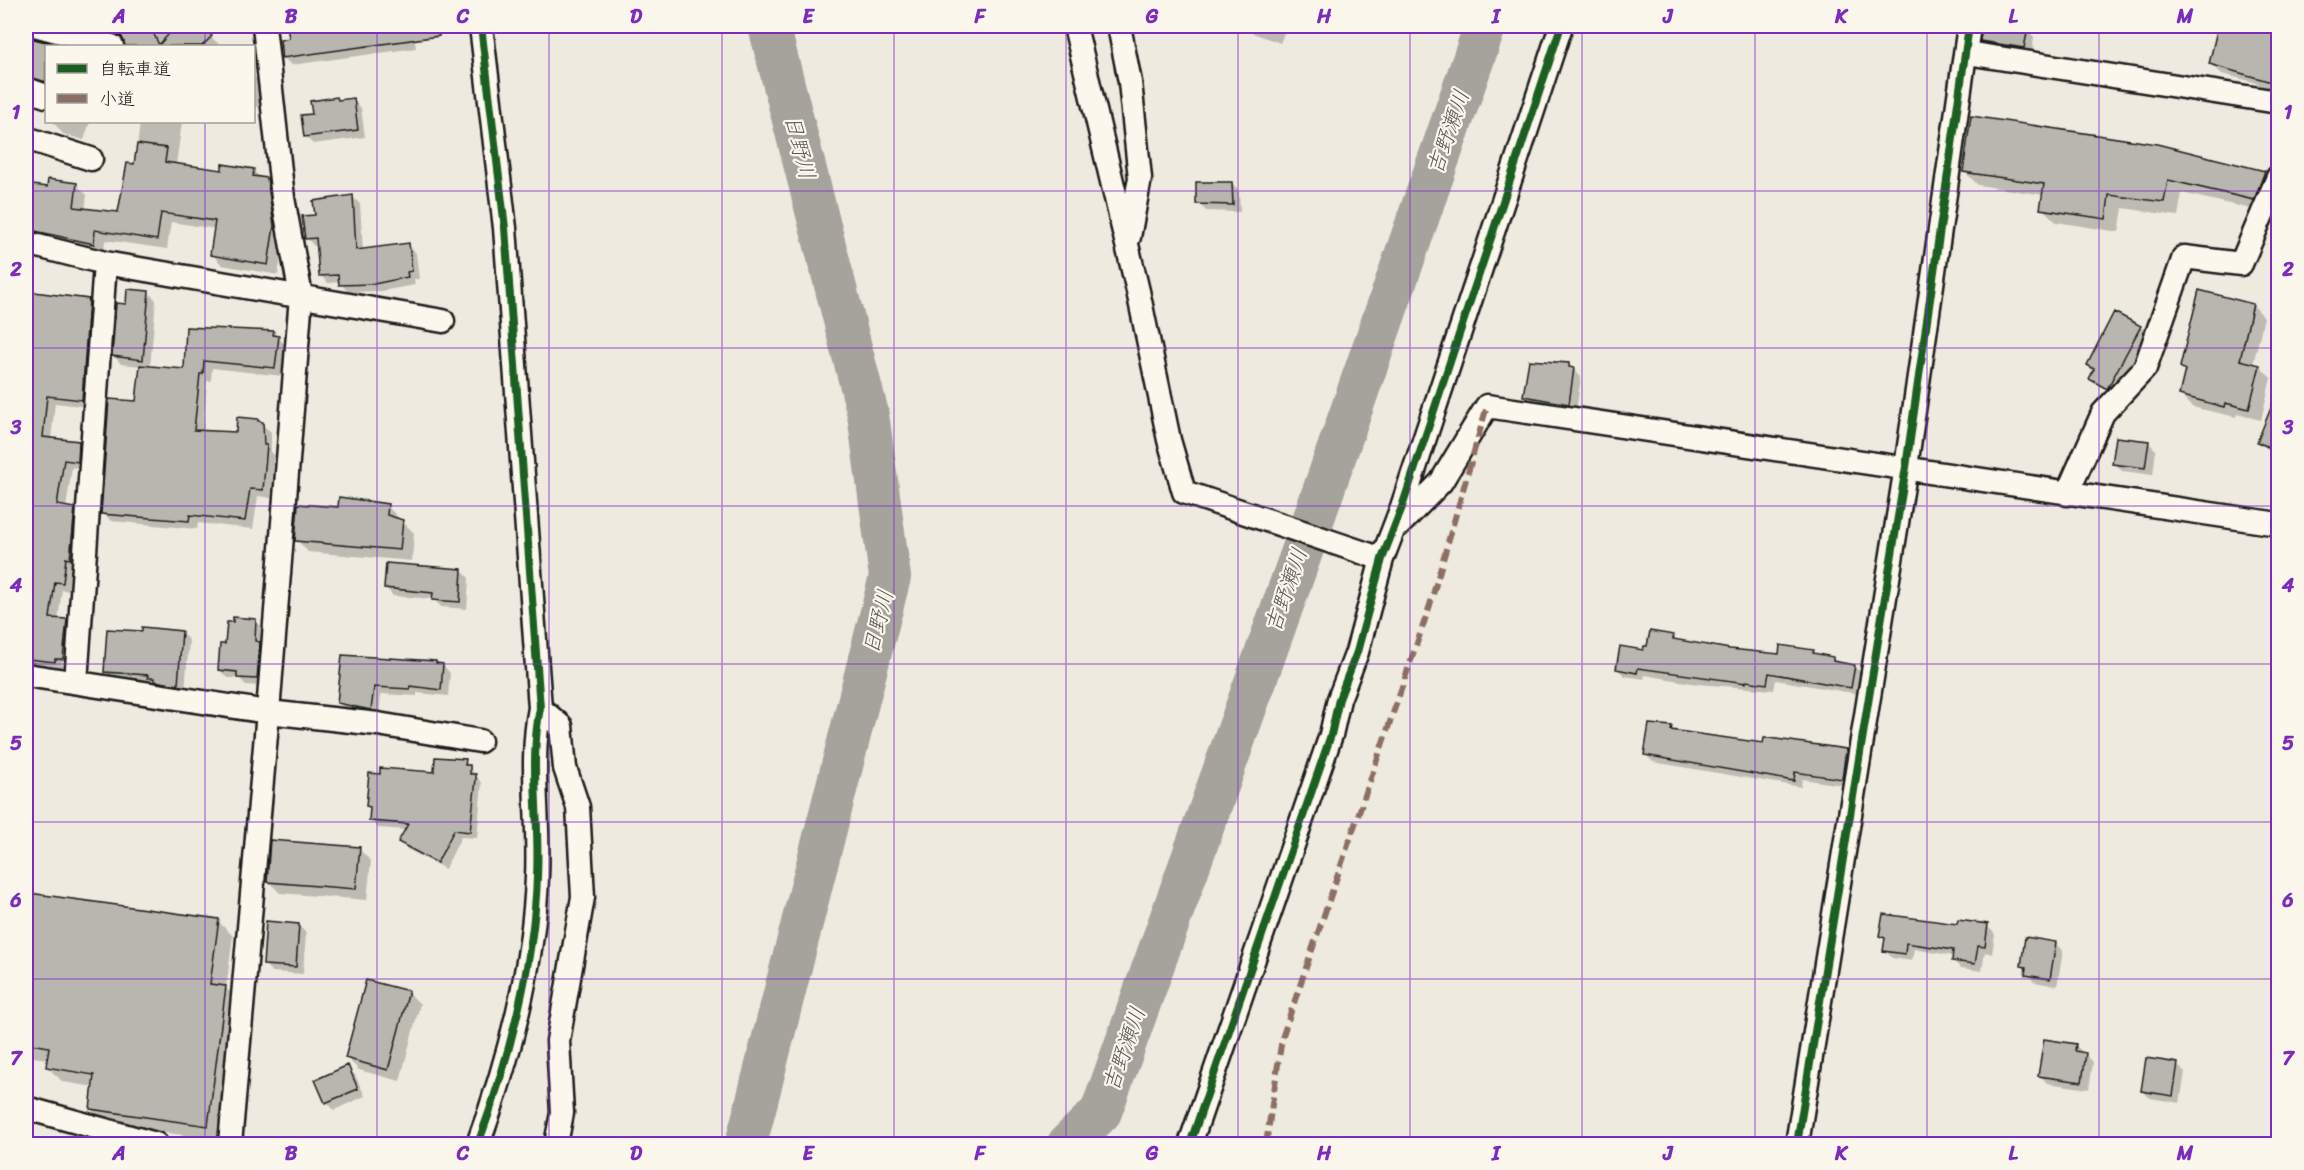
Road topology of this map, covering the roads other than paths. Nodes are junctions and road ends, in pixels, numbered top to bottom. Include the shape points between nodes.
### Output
1 (38, 26) edge
2 (264, 26) edge
3 (481, 26) edge
4 (1075, 26) edge
5 (1119, 26) edge
6 (1561, 26) edge
7 (1969, 26) edge
8 (108, 45) edge
9 (1967, 53) junction
10 (26, 89) edge
11 (45, 96) edge
12 (2278, 102) edge
13 (26, 138) edge
14 (91, 159) dead end
15 (2278, 177) edge
16 (26, 243) edge
17 (1128, 246) junction
18 (105, 263) junction
19 (301, 296) junction
20 (443, 321) dead end
21 (1906, 467) junction
22 (2067, 495) junction
23 (2278, 524) edge
24 (1395, 529) junction
25 (1383, 559) junction
26 (26, 675) edge
27 (76, 682) junction
28 (540, 708) junction
29 (268, 712) junction
30 (480, 741) dead end
31 (26, 1108) edge
32 (156, 1144) edge
33 (230, 1144) edge
34 (478, 1144) edge
35 (556, 1144) edge
36 (1190, 1144) edge
37 (1797, 1144) edge

1 - 8 street
2 - 19 street via 283,198
3 - 28 street via 505,228
4 - 17 street
5 - 17 street via 1130,82 1140,178
6 - 24 street
7 - 9 street
9 - 12 street
9 - 21 street
10 - 11 street
13 - 14 street
15 - 22 street via 2241,264 2184,257 2145,368 2103,413
16 - 18 street
17 - 25 street via 1169,440 1184,492
18 - 19 street
18 - 27 street
19 - 20 street
19 - 29 street
21 - 22 street
21 - 24 street via 1487,406 1441,482
21 - 37 street
22 - 23 street
24 - 25 street
25 - 36 street via 1331,735
26 - 27 street
27 - 29 street
28 - 34 street via 534,736 537,877 530,948 505,1065
28 - 35 street via 561,726 565,768 578,807 583,897 558,1041 562,1113
29 - 30 street via 378,724
29 - 33 street
31 - 32 street

